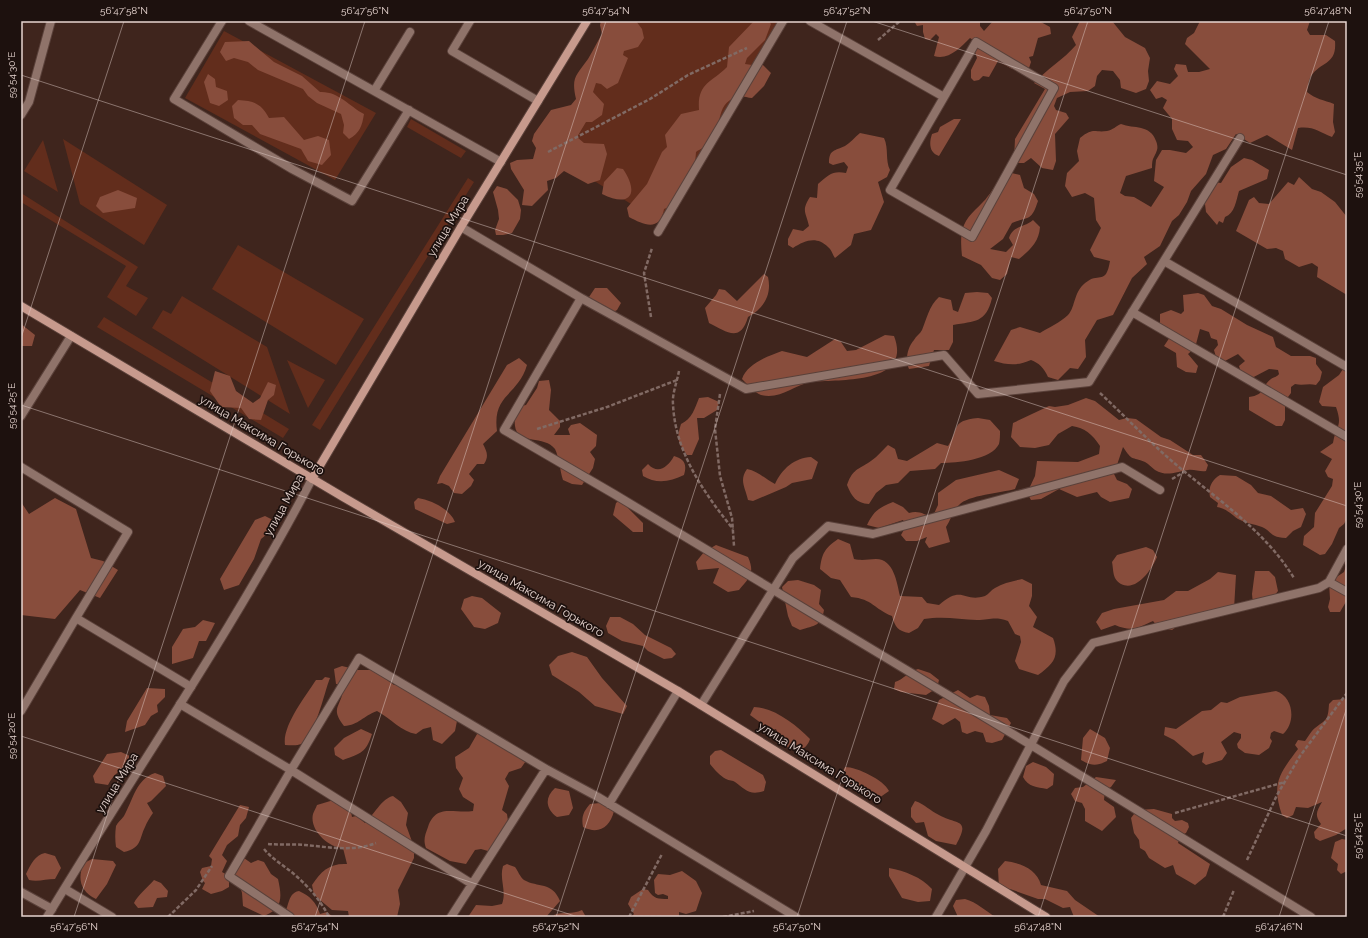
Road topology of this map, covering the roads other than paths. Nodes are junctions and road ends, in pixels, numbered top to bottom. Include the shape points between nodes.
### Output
1 (51, 21) edge
2 (222, 21) edge
3 (249, 21) edge
4 (470, 21) edge
5 (587, 21) edge
6 (783, 21) edge
7 (810, 21) edge
8 (410, 32) dead end
9 (374, 91) junction
10 (944, 97) junction
11 (538, 101) junction
12 (409, 110) junction
13 (21, 115) edge
14 (1240, 138) dead end
15 (501, 162) junction
16 (461, 227) junction
17 (658, 232) road end
18 (1164, 261) junction
19 (581, 298) junction
20 (21, 306) edge
21 (1132, 312) junction
22 (71, 336) junction
23 (1347, 367) edge
24 (21, 416) edge
25 (1347, 438) edge
26 (21, 467) edge
27 (312, 479) junction
28 (1160, 490) dead end
29 (1347, 549) edge
30 (1329, 582) junction
31 (772, 589) junction
32 (1347, 592) edge
33 (76, 618) junction
34 (191, 686) junction
35 (678, 691) junction
36 (180, 704) junction
37 (701, 705) junction
38 (21, 712) edge
39 (1031, 745) junction
40 (546, 769) junction
41 (291, 770) junction
42 (609, 804) junction
43 (966, 867) junction
44 (472, 884) junction
45 (65, 889) junction
46 (21, 892) edge
47 (52, 910) junction
48 (47, 917) edge
49 (112, 917) edge
50 (290, 917) edge
51 (451, 917) edge
52 (796, 917) edge
53 (936, 917) edge
54 (1046, 917) edge
55 (1311, 917) edge

1 - 13 street via 29,102
2 - 12 street via 174,99 352,202
3 - 9 street
4 - 11 street via 452,51
5 - 11 main road, улица Мира
6 - 17 street
7 - 10 street
8 - 9 street
9 - 12 street
10 - 10 street via 890,190 972,237 1054,88 976,42
11 - 15 main road, улица Мира
12 - 15 street
14 - 18 street
15 - 16 main road, улица Мира
16 - 19 street
16 - 27 main road, улица Мира
18 - 21 street
18 - 23 street
19 - 21 street via 746,389 944,355 978,394 1089,382
19 - 31 street via 504,430
20 - 22 main road, улица Максима Горького
21 - 25 street
22 - 24 street
22 - 27 main road, улица Максима Горького
26 - 33 street via 128,532
27 - 34 street, улица Мира
27 - 35 main road, улица Максима Горького
28 - 31 street via 1122,467 873,534 828,526 793,558
29 - 30 street
30 - 32 street
30 - 39 street via 1319,588 1093,643 1064,681
31 - 37 street
31 - 39 street
33 - 34 street
33 - 38 street
34 - 36 street, улица Мира
35 - 37 main road, улица Максима Горького
35 - 42 street
36 - 41 street
36 - 45 street, улица Мира
37 - 43 main road, улица Максима Горького
39 - 43 street
39 - 55 street
40 - 41 street via 359,658
40 - 42 street
40 - 44 street
41 - 44 street
41 - 50 street via 229,876
42 - 52 street
43 - 53 street
43 - 54 main road, улица Максима Горького
44 - 51 street
45 - 47 street, улица Мира
45 - 49 street
46 - 47 street
47 - 48 street, улица Мира

